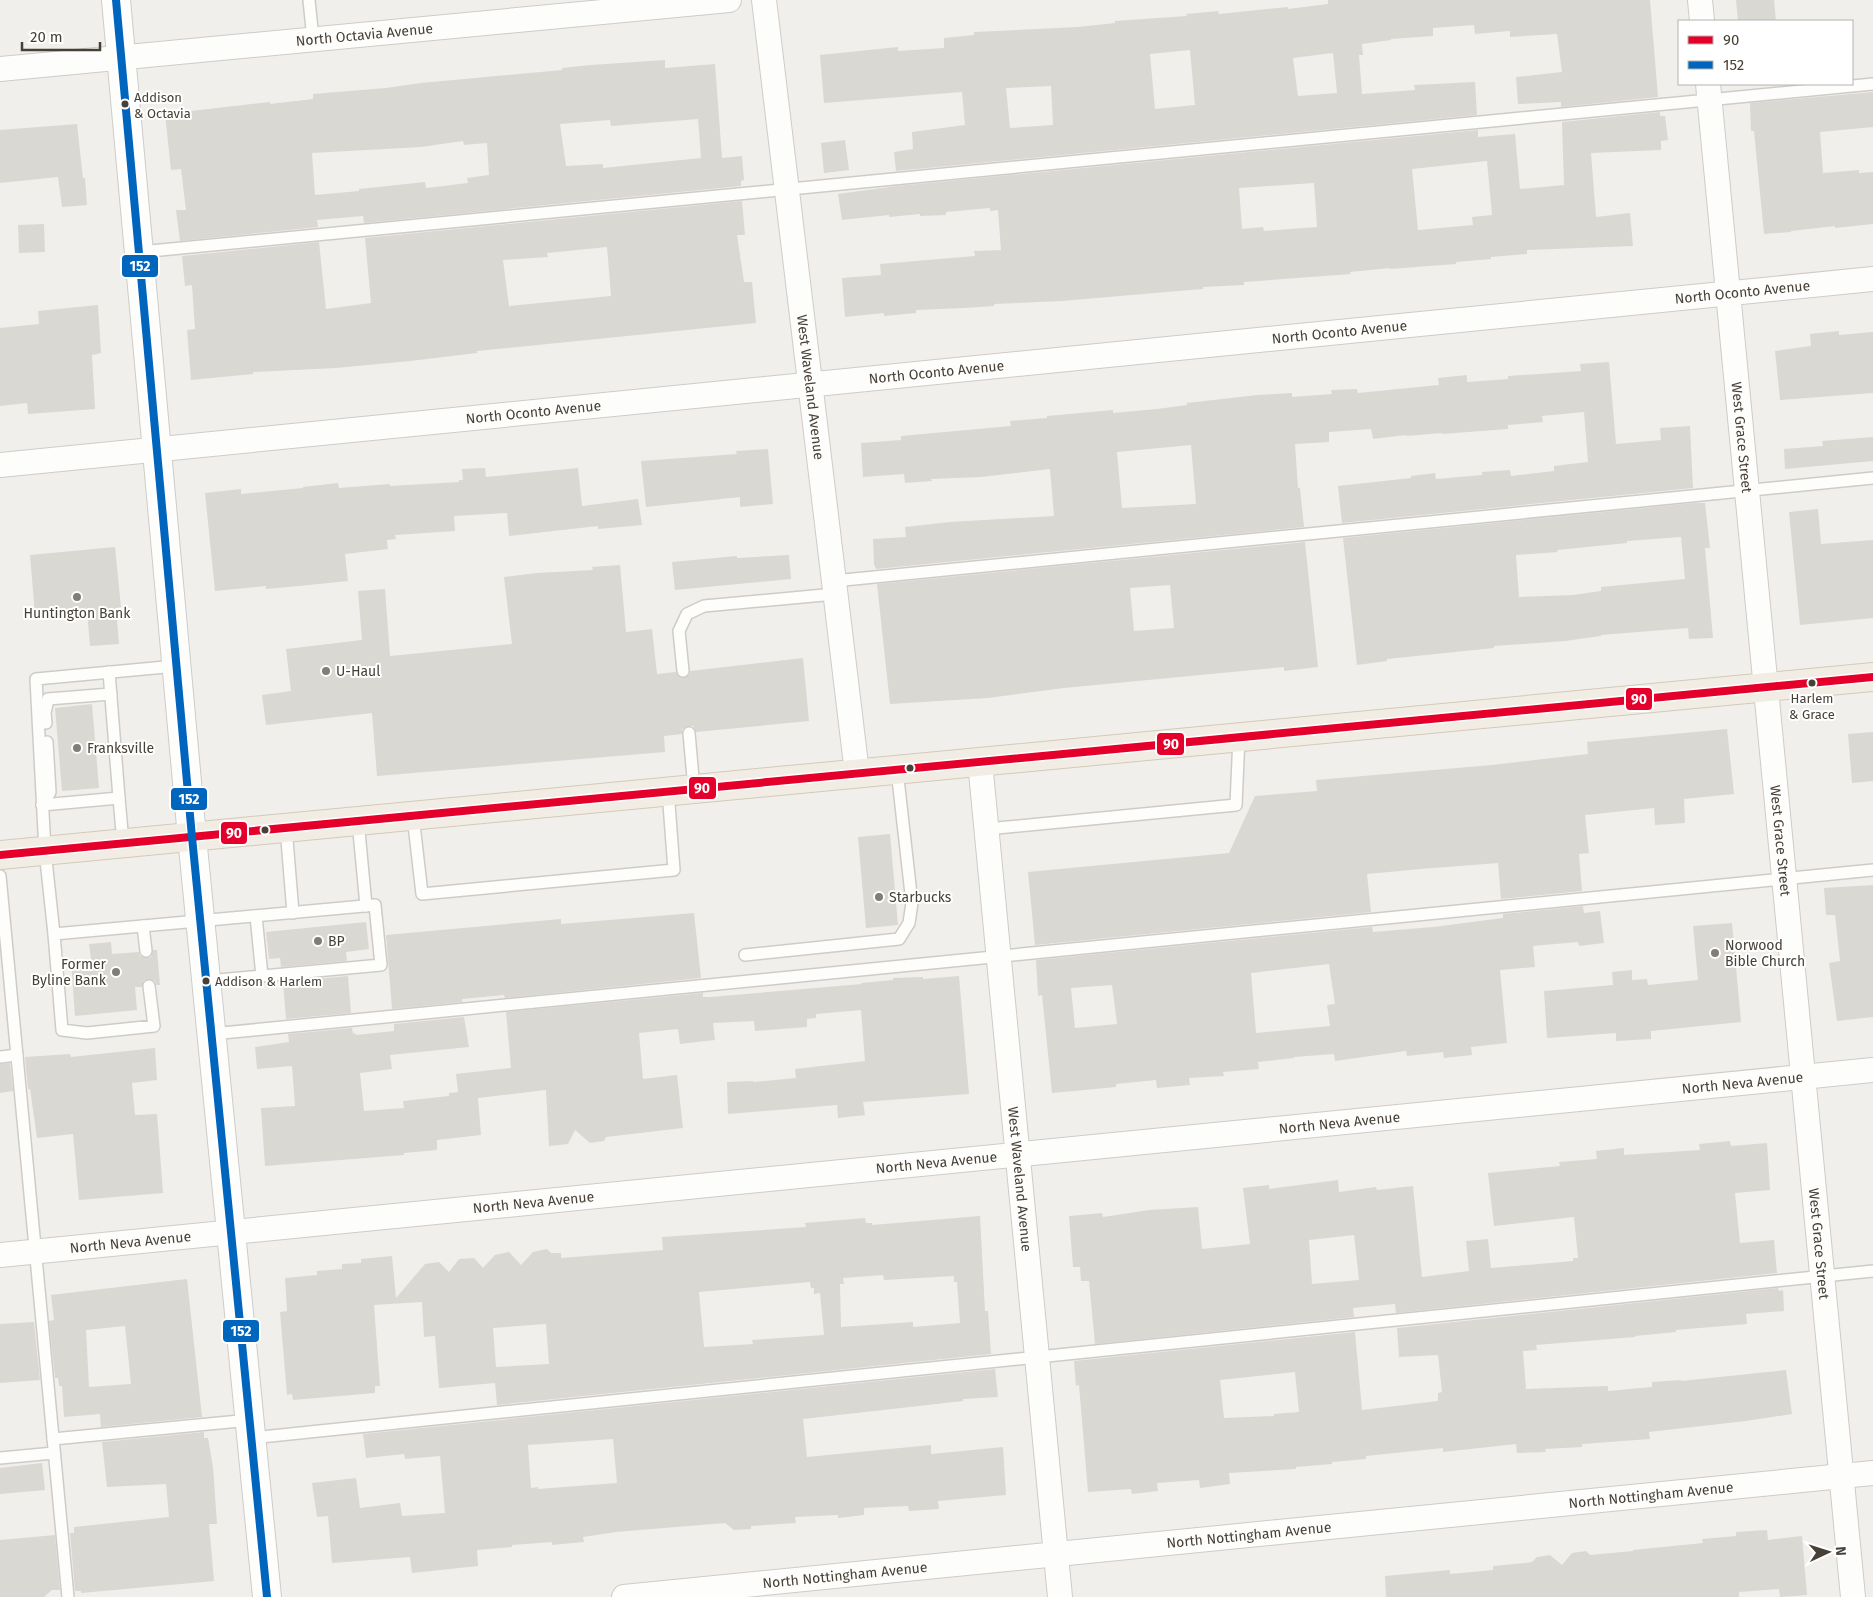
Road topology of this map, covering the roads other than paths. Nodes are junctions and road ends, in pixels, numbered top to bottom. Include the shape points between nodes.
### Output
1 (116, 0) edge
2 (310, 0) edge
3 (729, 0) edge
4 (764, 0) edge
5 (1700, 0) edge
6 (1702, 20) edge
7 (313, 39) junction
8 (122, 58) junction
9 (0, 69) edge
10 (1873, 84) edge
11 (1852, 85) edge
12 (1853, 85) edge
13 (1709, 92) edge
14 (787, 190) junction
15 (140, 252) junction
16 (1873, 279) edge
17 (1728, 292) junction
18 (810, 384) junction
19 (157, 451) junction
20 (0, 465) edge
21 (1873, 478) edge
22 (1748, 490) junction
23 (834, 587) junction
24 (177, 666) junction
25 (683, 671) dead end
26 (109, 672) junction
27 (1873, 677) edge
28 (1766, 687) junction
29 (111, 694) junction
30 (689, 733) dead end
31 (1239, 737) junction
32 (980, 762) junction
33 (897, 769) junction
34 (857, 773) junction
35 (681, 790) junction
36 (119, 798) junction
37 (42, 805) junction
38 (413, 816) junction
39 (358, 821) junction
40 (286, 828) junction
41 (987, 829) junction
42 (192, 836) junction
43 (123, 843) junction
44 (45, 851) junction
45 (0, 855) edge
46 (1873, 870) edge
47 (0, 876) edge
48 (1785, 879) junction
49 (366, 906) junction
50 (294, 913) junction
51 (256, 916) junction
52 (201, 921) junction
53 (143, 926) junction
54 (54, 934) junction
55 (146, 951) dead end
56 (745, 955) dead end
57 (999, 957) junction
58 (262, 976) junction
59 (207, 981) junction
60 (149, 986) dead end
61 (212, 1034) junction
62 (17, 1055) junction
63 (0, 1056) edge
64 (1873, 1070) edge
65 (1804, 1077) junction
66 (1018, 1154) junction
67 (231, 1232) junction
68 (35, 1251) junction
69 (0, 1254) edge
70 (1873, 1271) edge
71 (1822, 1276) junction
72 (1037, 1357) junction
73 (251, 1429) junction
74 (53, 1439) junction
75 (54, 1453) junction
76 (0, 1458) edge
77 (1873, 1473) edge
78 (1842, 1476) junction
79 (1056, 1554) junction
80 (68, 1597) edge
81 (267, 1597) edge
82 (624, 1597) edge
83 (1060, 1597) edge
84 (1853, 1597) edge

1 - 8 street
2 - 7 lane
3 - 7 street, North Octavia Avenue
4 - 14 street, West Waveland Avenue
5 - 6 street
7 - 8 street, North Octavia Avenue
8 - 9 street, North Octavia Avenue
8 - 15 street
10 - 12 lane
11 - 13 lane
13 - 14 lane
13 - 17 street, West Grace Street
14 - 15 lane
14 - 18 street, West Waveland Avenue
15 - 19 street
16 - 17 street, North Oconto Avenue
17 - 18 street, North Oconto Avenue
17 - 22 street, West Grace Street
18 - 19 street, North Oconto Avenue
18 - 23 street, West Waveland Avenue
19 - 20 street, North Oconto Avenue
19 - 24 street
21 - 22 lane
22 - 23 lane
22 - 28 street, West Grace Street
23 - 25 lane via 704,606 687,614 679,631
23 - 34 street, West Waveland Avenue
24 - 26 lane
24 - 42 street
26 - 29 lane
26 - 37 lane via 36,679
27 - 28 main road
28 - 31 main road
28 - 48 street, West Grace Street
29 - 36 lane
29 - 37 lane via 48,699 45,713 50,792
30 - 35 lane
31 - 32 main road
31 - 41 lane via 1236,805
32 - 33 main road
32 - 41 street, West Waveland Avenue
33 - 34 main road
33 - 56 lane via 912,903 909,923 899,939
34 - 35 main road
35 - 38 main road
35 - 38 lane via 674,870 422,894
36 - 37 lane
36 - 43 lane
37 - 44 lane
38 - 39 main road
39 - 40 main road
39 - 49 lane
40 - 42 main road
40 - 50 lane
41 - 57 street, West Waveland Avenue
42 - 43 main road
42 - 52 street
43 - 44 main road
44 - 45 main road
44 - 54 lane
46 - 48 lane
47 - 62 lane
48 - 57 lane
48 - 65 street, West Grace Street
49 - 50 lane
49 - 58 lane via 375,905 381,965
50 - 51 lane
51 - 52 lane
51 - 58 lane
52 - 53 lane
52 - 59 street
53 - 54 lane
53 - 55 lane
54 - 60 lane via 62,1030 87,1033 154,1026
57 - 61 lane
57 - 66 street, West Waveland Avenue
58 - 59 lane
59 - 61 street
61 - 67 street
62 - 63 lane
62 - 68 lane
64 - 65 street, North Neva Avenue
65 - 66 street, North Neva Avenue
65 - 71 street, West Grace Street
66 - 67 street, North Neva Avenue
66 - 72 street, West Waveland Avenue
67 - 68 street, North Neva Avenue
67 - 73 street
68 - 69 street, North Neva Avenue
68 - 74 lane
70 - 71 lane
71 - 72 lane
71 - 78 street, West Grace Street
72 - 73 lane
72 - 79 street, West Waveland Avenue
73 - 74 lane
73 - 81 street
74 - 75 lane
75 - 76 lane
75 - 80 lane
77 - 78 street, North Nottingham Avenue
78 - 79 street, North Nottingham Avenue
78 - 84 street, West Grace Street
79 - 82 street, North Nottingham Avenue
79 - 83 street, West Waveland Avenue

